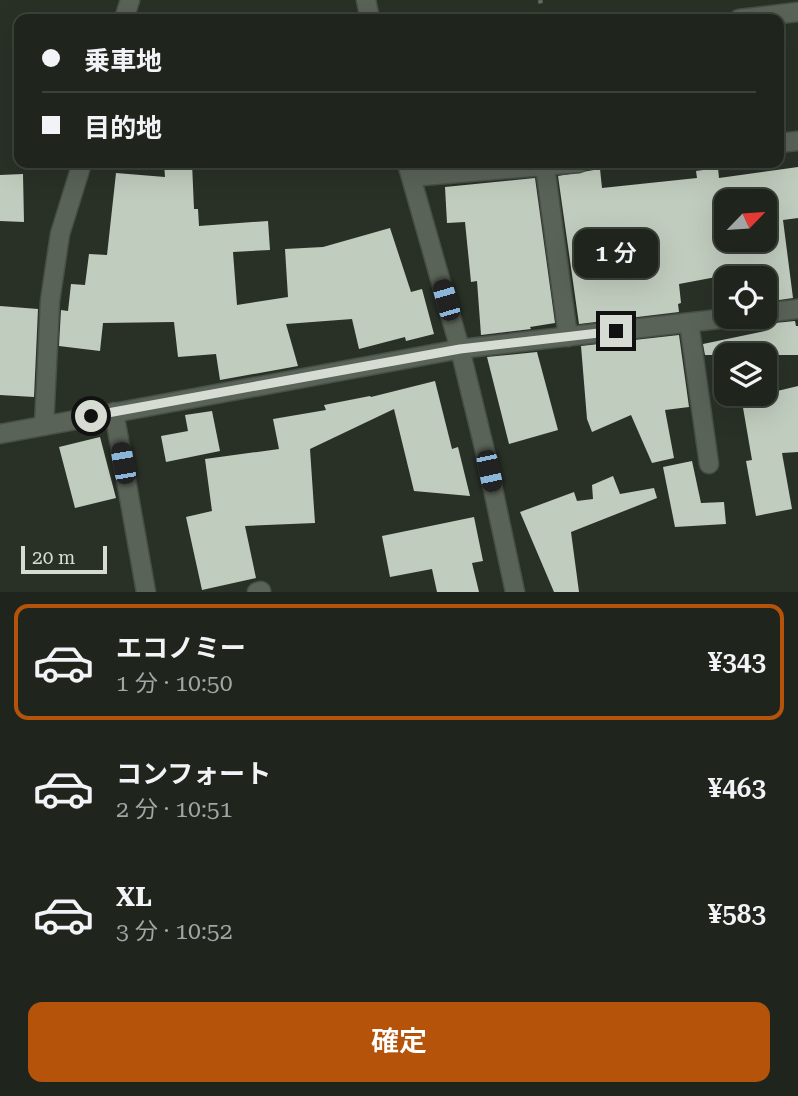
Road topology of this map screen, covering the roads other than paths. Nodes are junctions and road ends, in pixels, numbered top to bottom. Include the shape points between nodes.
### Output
1 (80, 168) edge
2 (500, 168) edge
3 (545, 168) edge
4 (409, 170) edge
5 (798, 309) edge
6 (777, 312) edge
7 (714, 320) edge
8 (690, 323) junction
9 (568, 337) junction
10 (460, 349) junction
11 (114, 412) junction
12 (44, 426) junction
13 (0, 434) edge
14 (709, 464) dead end
15 (146, 592) edge
16 (515, 592) edge

1 - 12 street via 60,234 50,301
2 - 4 street
3 - 9 street
4 - 10 street
5 - 6 street
7 - 8 street
8 - 9 street
8 - 14 street
9 - 10 street
10 - 11 street
10 - 16 street
11 - 12 street
11 - 15 street
12 - 13 street

